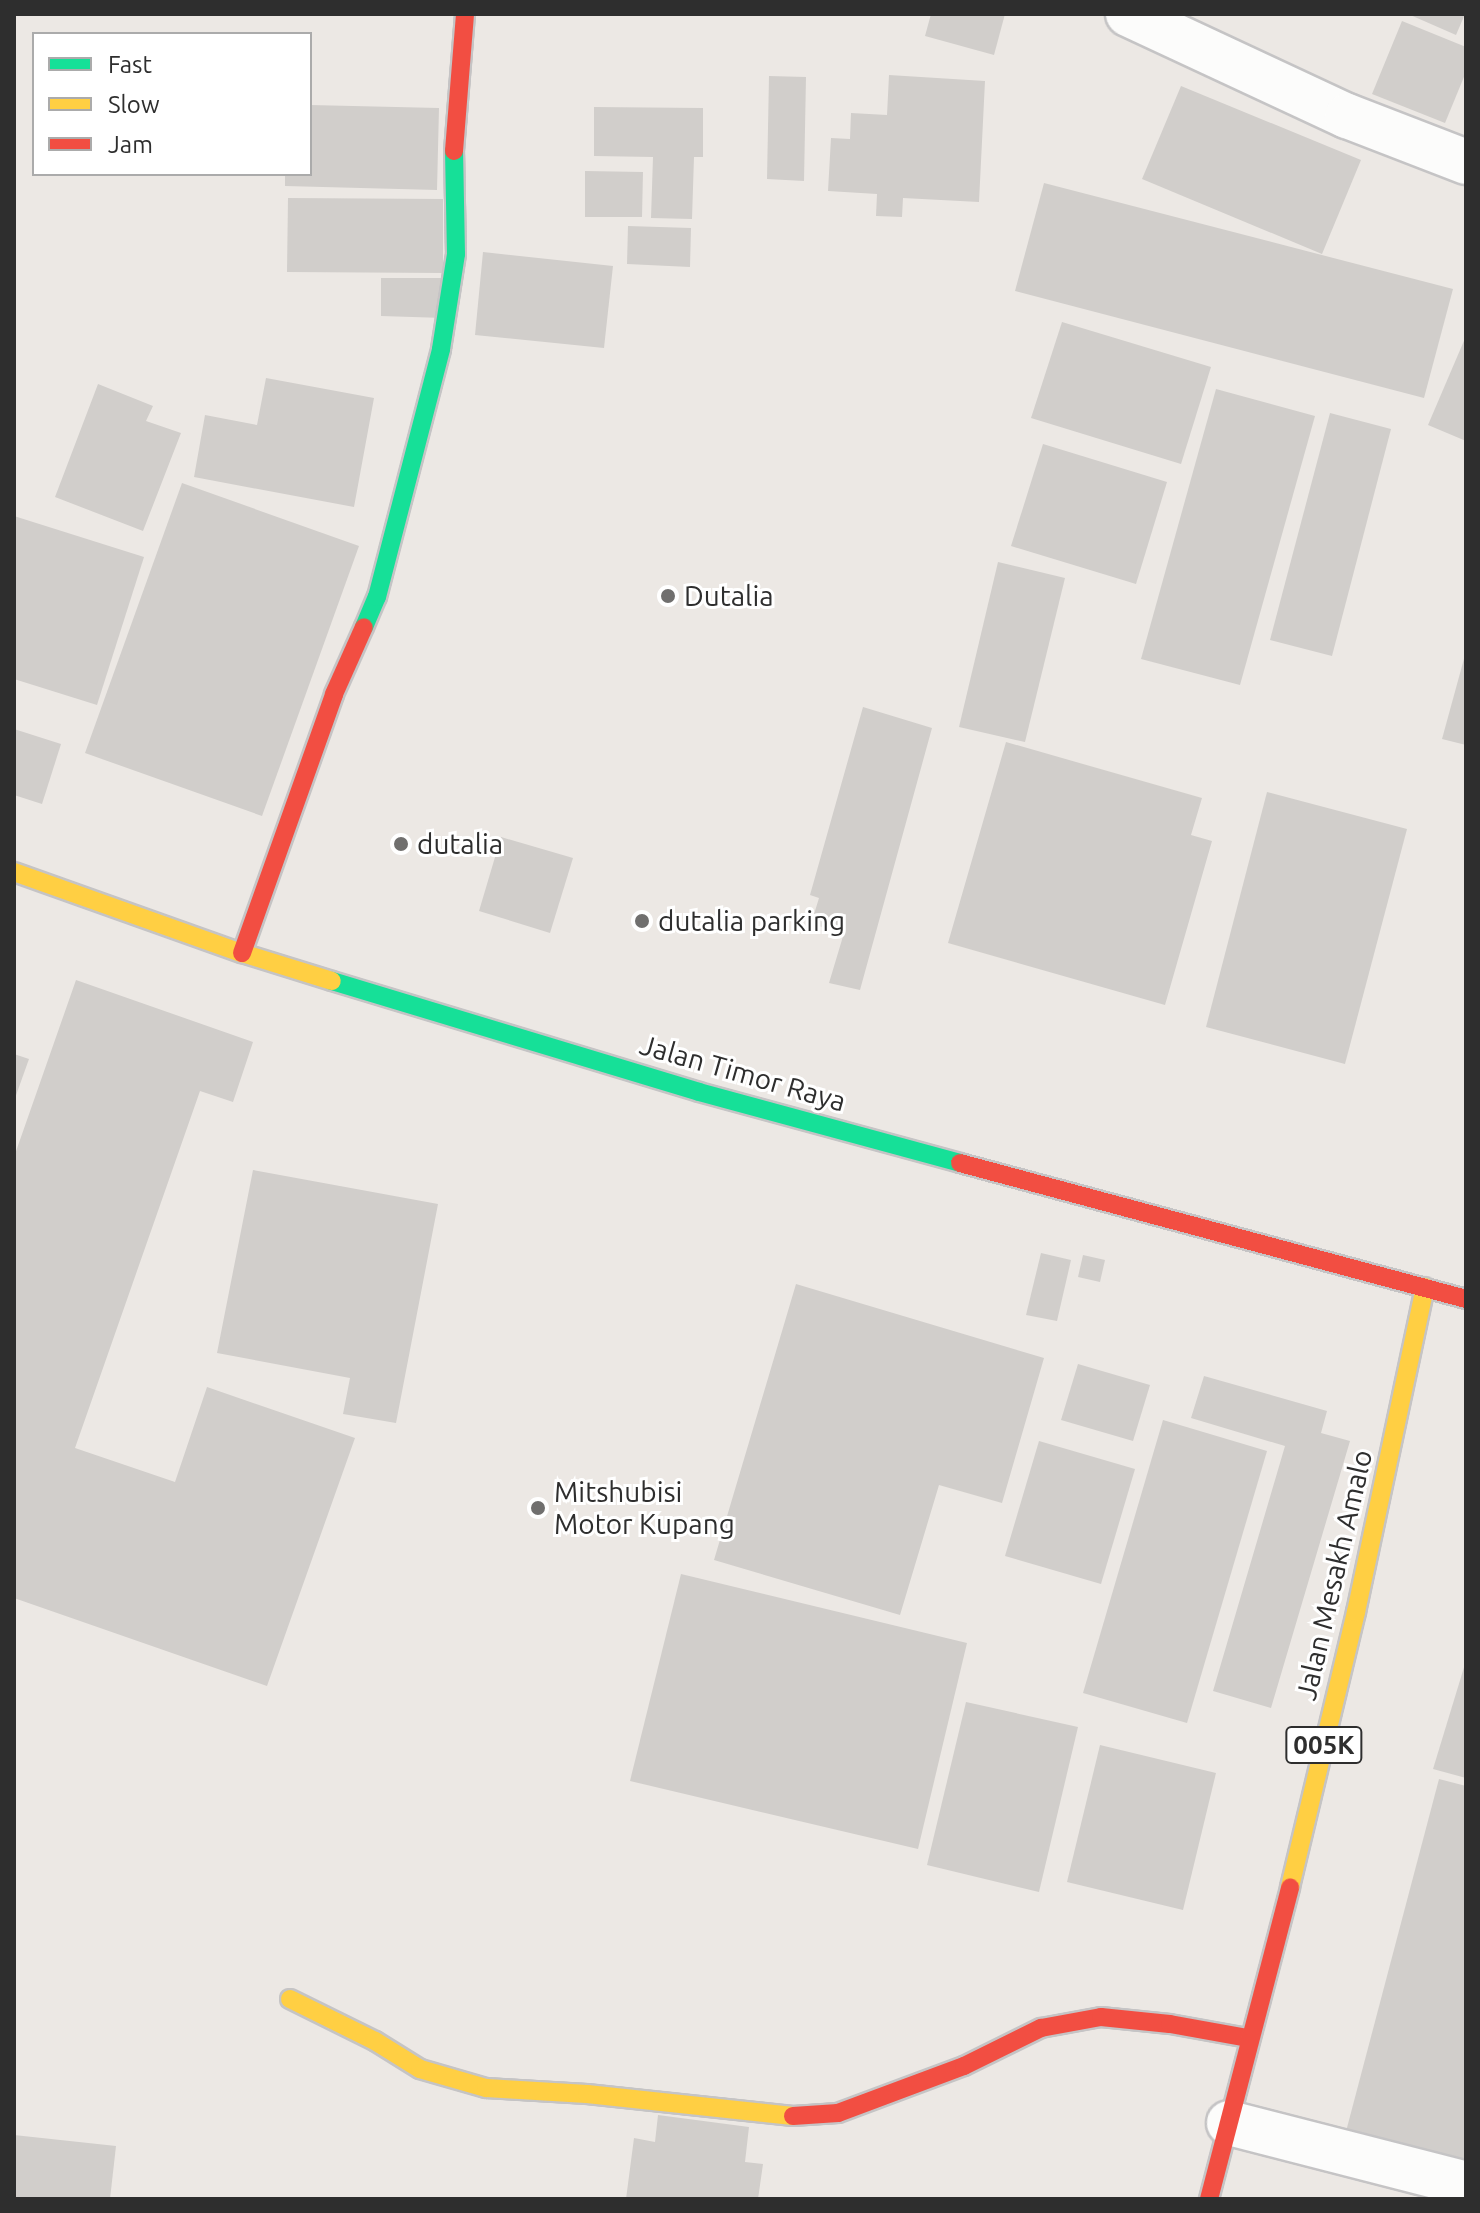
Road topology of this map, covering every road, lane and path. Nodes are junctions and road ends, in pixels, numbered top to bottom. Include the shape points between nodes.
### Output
1 (464, 14) edge
2 (1128, 14) edge
3 (1466, 162) edge
4 (14, 872) edge
5 (242, 953) junction
6 (1425, 1287) junction
7 (1466, 1299) edge
8 (290, 1999) dead end
9 (1248, 2038) junction
10 (1229, 2123) junction
11 (1466, 2184) edge
12 (1209, 2199) edge

1 - 5 main road via 453,126 456,254 441,349 377,597 334,694
2 - 3 street via 1347,116
4 - 5 main road, Jalan Timor Raya
5 - 6 main road, Jalan Timor Raya via 699,1092
6 - 7 main road, Jalan Timor Raya
6 - 9 main road, Jalan Mesakh Amalo / 005K via 1345,1658
8 - 9 main road via 420,2069 486,2088 789,2116 838,2113 964,2066 1041,2028 1101,2017
9 - 10 main road, Jalan Mesakh Amalo / 005K
10 - 11 street
10 - 12 main road, Jalan Mesakh Amalo / 005K

